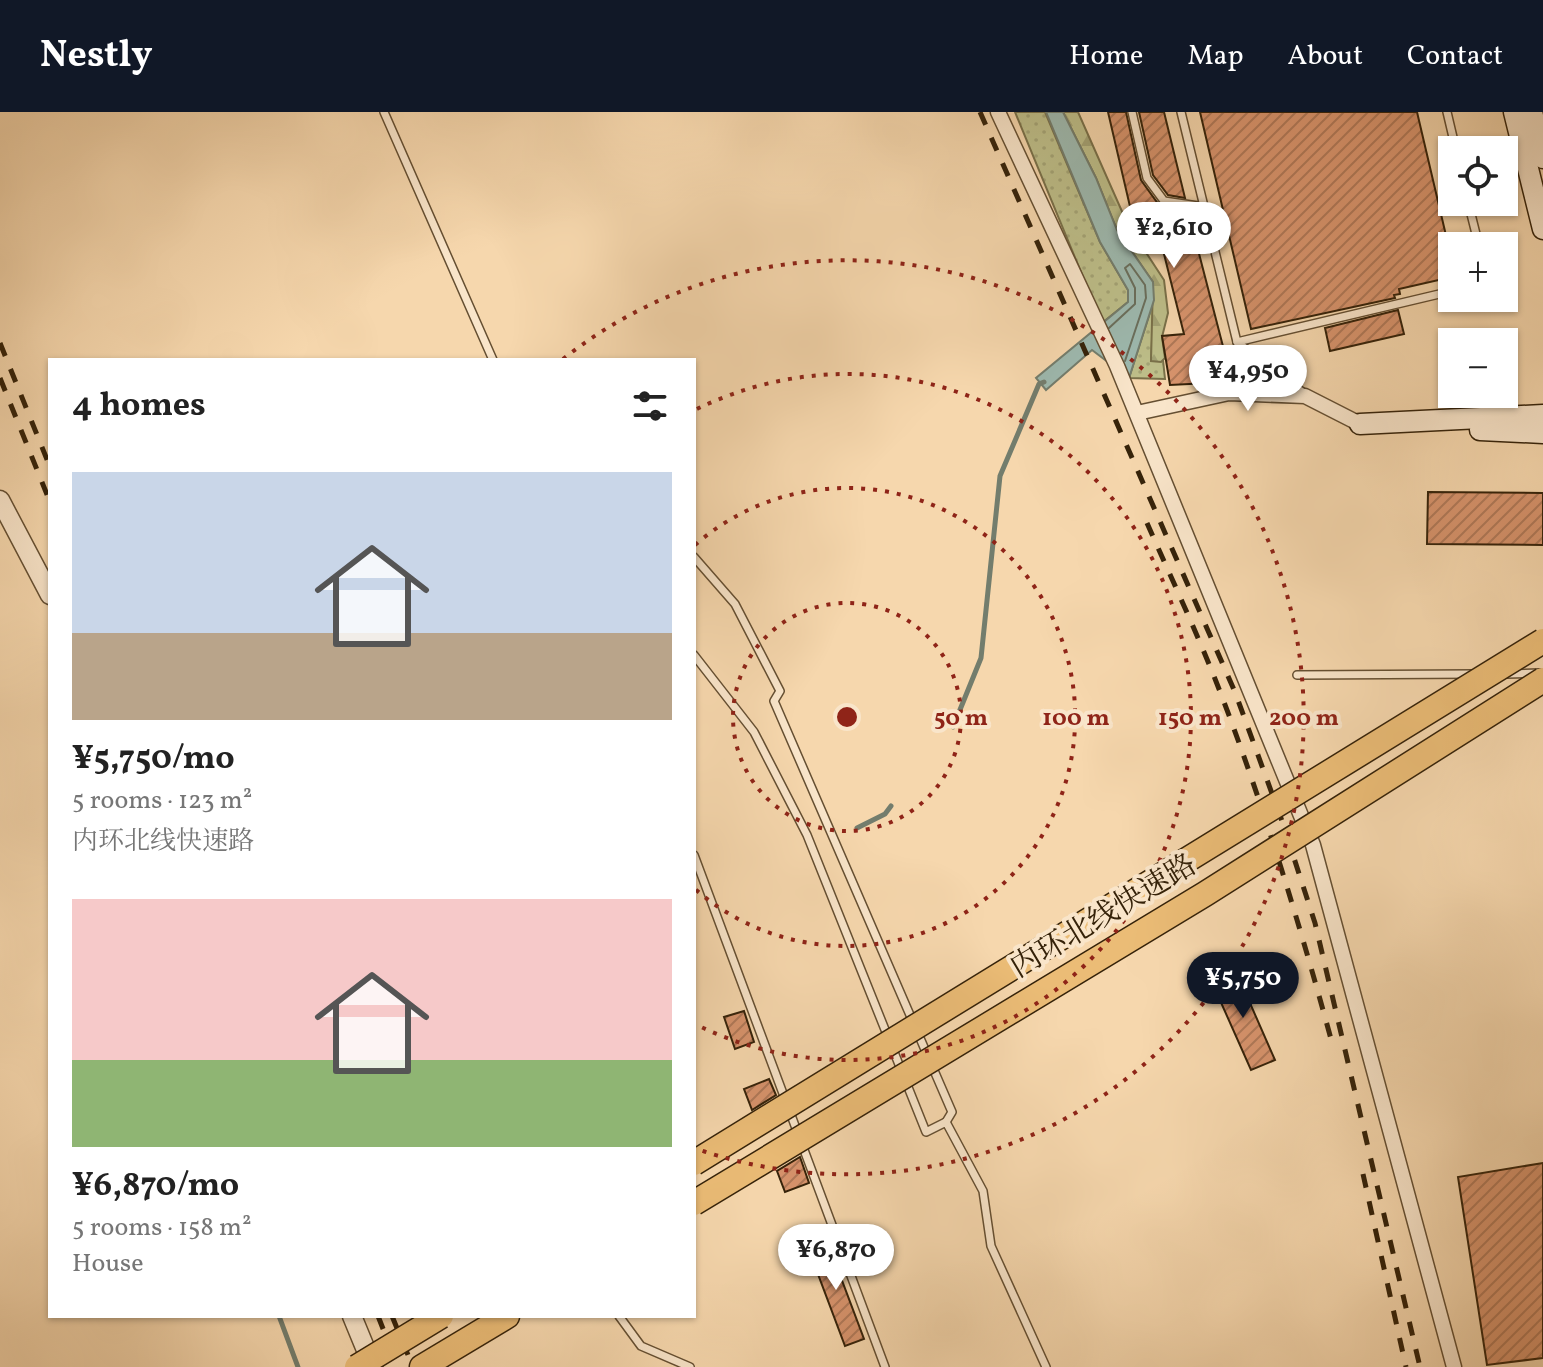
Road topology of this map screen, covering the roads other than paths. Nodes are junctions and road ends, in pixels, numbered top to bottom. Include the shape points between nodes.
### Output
1 (384, 112) edge
2 (998, 112) edge
3 (1132, 112) edge
4 (1181, 112) edge
5 (1447, 112) edge
6 (1514, 112) edge
7 (1532, 112) edge
8 (1540, 132) edge
9 (1453, 136) edge
10 (1543, 158) edge
11 (1205, 207) junction
12 (1543, 229) edge
13 (1438, 294) edge
14 (1237, 342) junction
15 (492, 358) edge
16 (1543, 397) edge
17 (1314, 401) junction
18 (1137, 413) junction
19 (1543, 415) edge
20 (1516, 416) junction
21 (1360, 424) junction
22 (1543, 433) edge
23 (0, 500) edge
24 (696, 559) edge
25 (48, 591) edge
26 (1543, 641) edge
27 (696, 658) edge
28 (1543, 673) edge
29 (1297, 675) dead end
30 (1543, 680) edge
31 (696, 860) edge
32 (946, 1122) junction
33 (696, 1162) edge
34 (696, 1202) edge
35 (353, 1318) edge
36 (438, 1318) edge
37 (504, 1318) edge
38 (620, 1318) edge
39 (357, 1367) edge
40 (373, 1367) edge
41 (422, 1367) edge
42 (690, 1367) edge
43 (885, 1367) edge
44 (1046, 1367) edge
45 (1454, 1367) edge

1 - 15 lane
2 - 18 street
3 - 11 lane via 1147,178 1164,201
4 - 11 lane
5 - 9 lane
6 - 12 main road
7 - 8 main road
8 - 10 main road
11 - 14 lane
13 - 14 lane
14 - 17 lane
16 - 20 main road
17 - 18 street via 1305,396 1229,393
17 - 21 street
18 - 45 street via 1313,845
19 - 20 main road
20 - 21 main road
21 - 22 main road
23 - 25 street
24 - 32 lane via 735,604 780,691 774,701 952,1112
26 - 33 highway, 内环北线快速路, bridge
27 - 32 lane via 754,732 807,835 926,1132
28 - 29 lane
30 - 34 highway, 内环北线快速路, bridge via 1205,894
31 - 43 lane
32 - 44 lane via 983,1191 991,1246
35 - 40 street
36 - 39 highway, bridge
37 - 41 highway
38 - 42 lane via 641,1346

